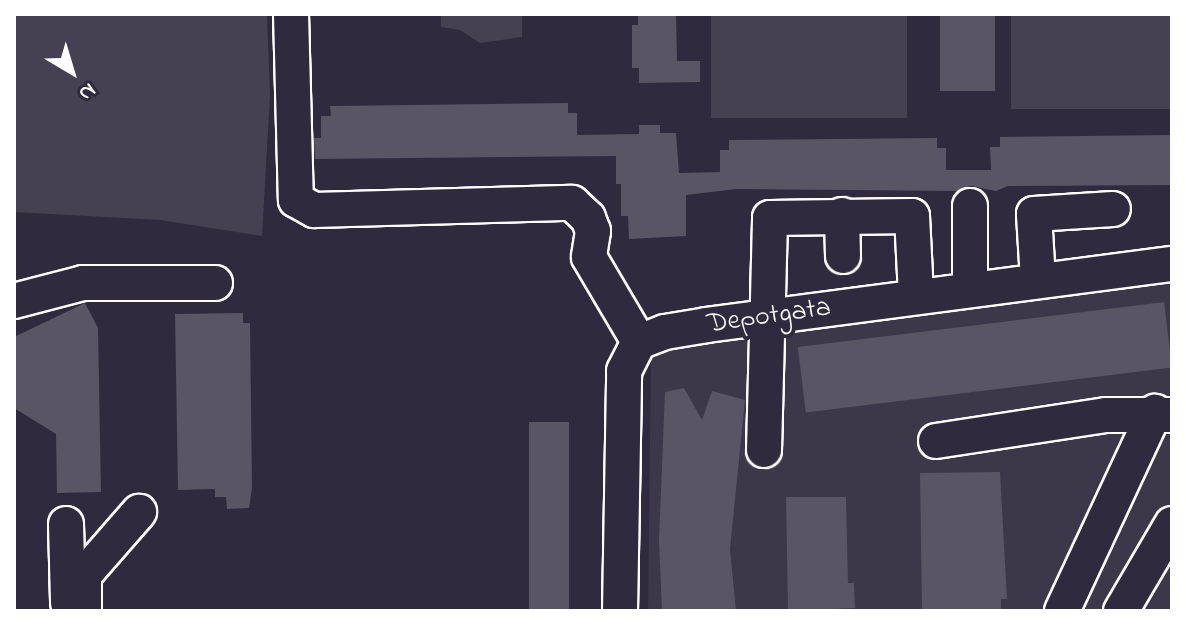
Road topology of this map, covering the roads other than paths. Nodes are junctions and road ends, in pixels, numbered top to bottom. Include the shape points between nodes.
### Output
1 (291, 14) edge
2 (970, 206) dead end
3 (1113, 209) dead end
4 (842, 215) junction
5 (843, 256) dead end
6 (1172, 264) edge
7 (1038, 280) junction
8 (215, 283) dead end
9 (970, 290) junction
10 (916, 296) junction
11 (14, 301) edge
12 (764, 318) junction
13 (639, 342) junction
14 (1163, 414) edge
15 (936, 441) dead end
16 (764, 450) dead end
17 (139, 512) dead end
18 (66, 524) dead end
19 (1172, 524) edge
20 (68, 611) edge
21 (84, 611) edge
22 (620, 611) edge
23 (1062, 611) edge
24 (1121, 611) edge

1 - 13 street via 296,200 304,207 327,210 572,203 593,231 589,257
2 - 9 street
3 - 7 street via 1034,214
4 - 5 street
4 - 10 street via 912,216
4 - 12 street via 770,218
6 - 7 street, Depotgata
7 - 9 street, Depotgata
8 - 11 street via 83,283
9 - 10 street, Depotgata
10 - 12 street, Depotgata
12 - 13 street, Depotgata via 665,332
12 - 16 street
13 - 22 street via 624,371
14 - 15 street
14 - 23 street
17 - 21 street via 84,575
18 - 20 street
19 - 24 street

